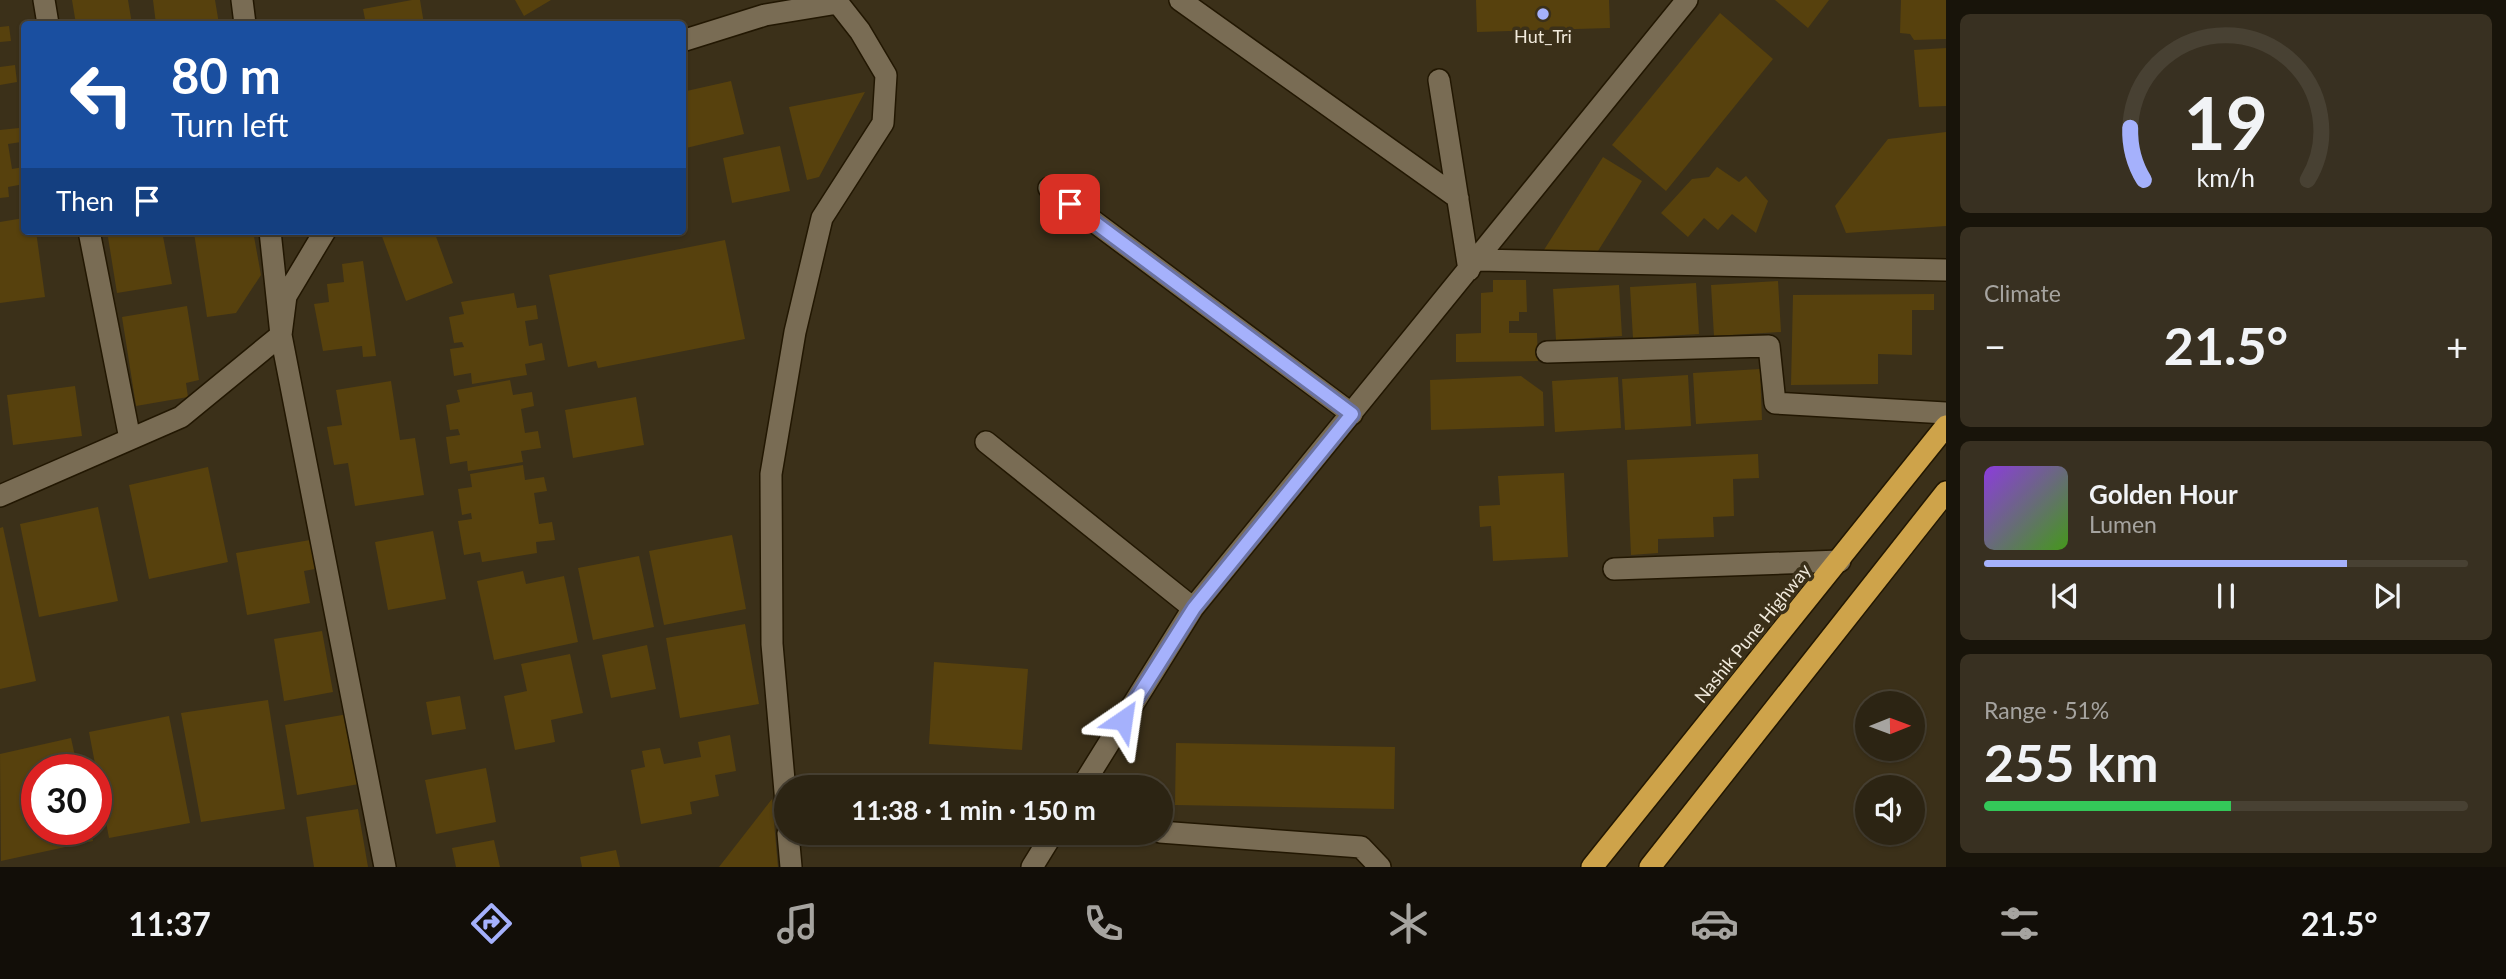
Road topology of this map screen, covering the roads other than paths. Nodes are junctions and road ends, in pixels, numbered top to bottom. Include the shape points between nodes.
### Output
1 (44, 0) edge
2 (242, 0) edge
3 (1180, 0) edge
4 (1687, 0) edge
5 (48, 21) edge
6 (245, 21) edge
7 (686, 40) edge
8 (1439, 80) dead end
9 (1049, 188) dead end
10 (1458, 198) junction
11 (90, 235) edge
12 (270, 235) edge
13 (323, 235) edge
14 (1473, 265) junction
15 (1946, 270) edge
16 (281, 335) junction
17 (1547, 352) dead end
18 (1946, 413) edge
19 (1352, 414) junction
20 (1946, 426) edge
21 (130, 439) junction
22 (986, 442) dead end
23 (1946, 492) edge
24 (0, 496) edge
25 (1840, 561) junction
26 (1614, 569) dead end
27 (1194, 608) junction
28 (784, 775) edge
29 (1089, 775) edge
30 (1173, 833) edge
31 (790, 845) edge
32 (1046, 845) edge
33 (385, 867) edge
34 (792, 867) edge
35 (1032, 867) edge
36 (1381, 867) edge
37 (1592, 867) edge
38 (1650, 867) edge

1 - 5 street
2 - 6 street
3 - 10 street
4 - 14 street
7 - 28 street via 765,15 838,3 886,75 883,123 822,218 795,332 771,474 772,644
8 - 10 street
9 - 19 street
10 - 14 street
11 - 21 street
12 - 16 street
13 - 16 street via 286,296
14 - 15 street
14 - 19 street
16 - 21 street via 181,417
16 - 33 street
17 - 18 street via 1769,346 1775,403
19 - 27 street
20 - 25 highway, Nashik Pune Highway
21 - 24 street
22 - 27 street
23 - 38 highway
25 - 26 street
25 - 37 highway, Nashik Pune Highway
27 - 29 street
30 - 36 street via 1361,847
31 - 34 street
32 - 35 street

